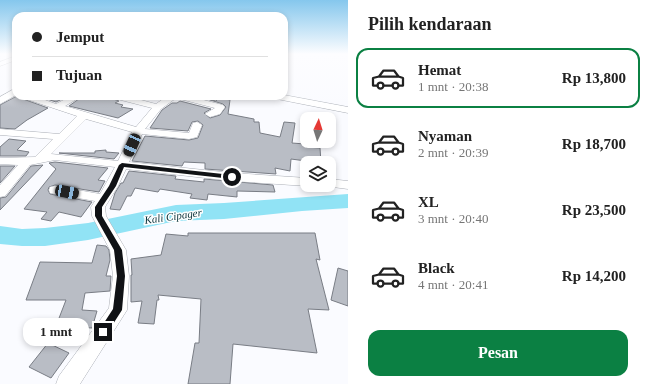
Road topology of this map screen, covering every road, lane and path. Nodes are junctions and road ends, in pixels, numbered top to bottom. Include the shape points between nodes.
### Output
1 (12, 94) edge
2 (288, 98) edge
3 (37, 100) edge
4 (70, 100) edge
5 (131, 100) edge
6 (168, 100) edge
7 (193, 100) edge
8 (0, 101) edge
9 (57, 107) junction
10 (158, 107) junction
11 (348, 110) edge
12 (210, 114) dead end
13 (84, 115) junction
14 (197, 125) dead end
15 (138, 131) junction
16 (0, 132) edge
17 (62, 137) junction
18 (40, 159) junction
19 (0, 161) edge
20 (27, 162) junction
21 (122, 165) junction
22 (300, 182) edge
23 (336, 184) edge
24 (348, 185) edge
25 (55, 190) dead end
26 (0, 193) edge
27 (104, 199) junction
28 (67, 384) edge

1 - 8 street
2 - 11 street
3 - 9 street
4 - 9 street
5 - 10 street
6 - 10 street
7 - 12 street via 220,107 217,112
9 - 13 street
10 - 15 street
13 - 15 street
13 - 17 street
14 - 15 street via 193,135 189,136
15 - 21 street
16 - 17 street
17 - 18 street
18 - 20 street
18 - 21 street via 55,157
19 - 20 street
20 - 26 street
21 - 22 street
21 - 27 street
23 - 24 street
25 - 27 street
27 - 28 street via 98,207 99,216 120,256 118,310

